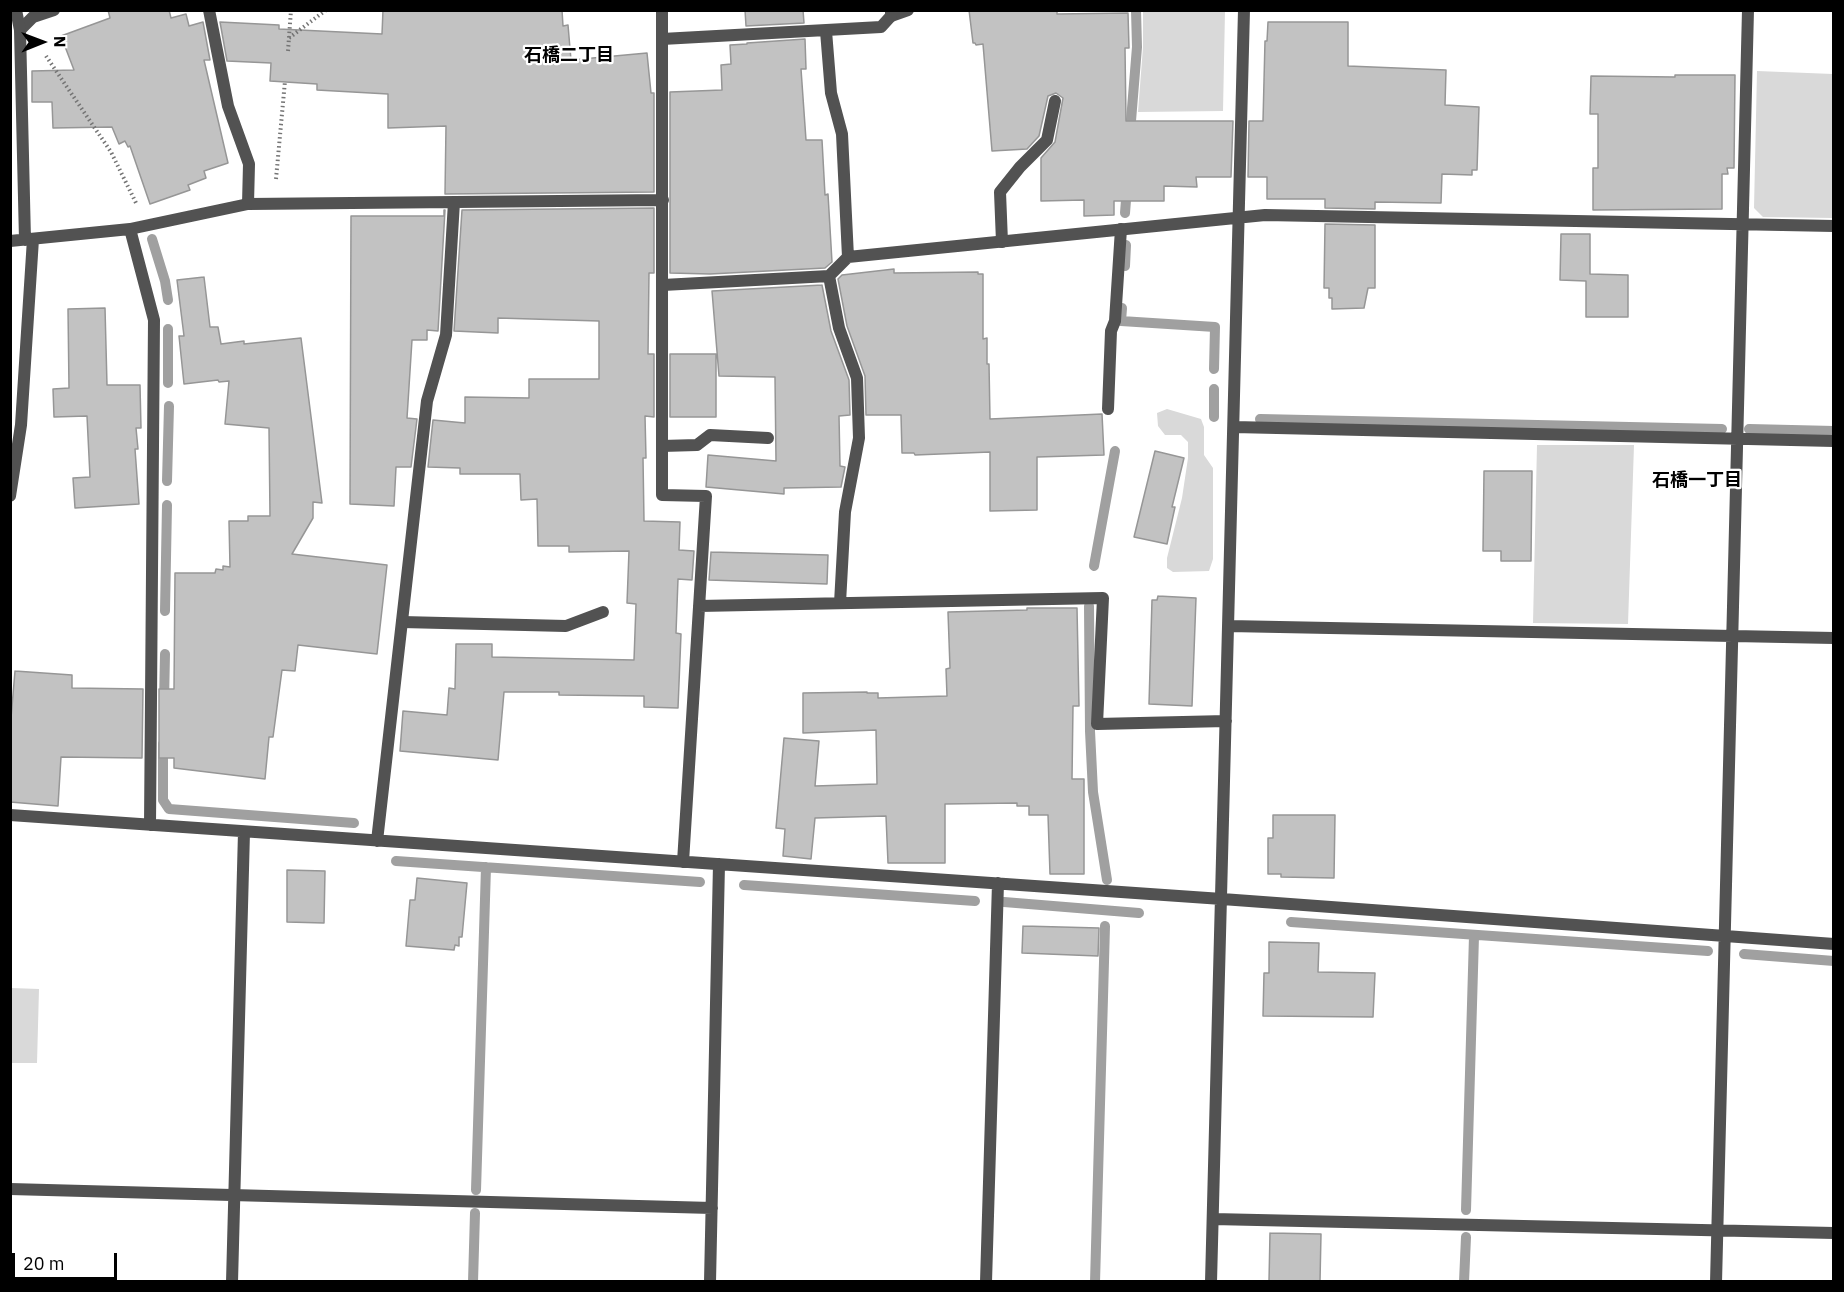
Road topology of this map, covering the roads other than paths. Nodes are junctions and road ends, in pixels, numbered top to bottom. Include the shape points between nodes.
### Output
1 (16, 10) edge
2 (54, 10) edge
3 (209, 10) edge
4 (662, 10) edge
5 (908, 10) edge
6 (1244, 10) edge
7 (1748, 10) edge
8 (891, 13) edge
9 (20, 30) junction
10 (826, 31) junction
11 (662, 39) junction
12 (1055, 100) dead end
13 (663, 200) junction
14 (454, 202) junction
15 (248, 204) junction
16 (1239, 218) junction
17 (1743, 224) junction
18 (1833, 226) edge
19 (130, 229) junction
20 (1121, 230) junction
21 (29, 239) junction
22 (10, 241) edge
23 (1002, 242) junction
24 (848, 257) junction
25 (829, 276) junction
26 (663, 285) junction
27 (1108, 409) dead end
28 (1233, 427) junction
29 (768, 438) dead end
30 (1737, 439) junction
31 (1833, 441) edge
32 (662, 446) junction
33 (10, 496) edge
34 (840, 603) junction
35 (699, 606) junction
36 (603, 612) dead end
37 (402, 622) junction
38 (1229, 626) junction
39 (1732, 636) junction
40 (1833, 638) edge
41 (1226, 721) junction
42 (10, 815) edge
43 (150, 825) junction
44 (244, 832) junction
45 (377, 841) junction
46 (683, 862) junction
47 (719, 864) junction
48 (998, 883) junction
49 (1222, 899) junction
50 (1724, 936) junction
51 (1833, 944) edge
52 (10, 1189) edge
53 (234, 1196) junction
54 (712, 1208) junction
55 (1213, 1219) junction
56 (1717, 1230) junction
57 (1833, 1233) edge
58 (232, 1281) edge
59 (710, 1281) edge
60 (986, 1281) edge
61 (1211, 1281) edge
62 (1716, 1281) edge

1 - 9 street
2 - 9 street via 33,17
3 - 15 street via 228,106 249,164
4 - 11 street
5 - 8 street
6 - 16 street
7 - 17 street
8 - 10 street via 881,27
9 - 21 street
10 - 11 street
10 - 24 street via 831,93 842,134
11 - 13 street
12 - 23 street via 1047,140 1000,192
13 - 14 street
13 - 26 street
14 - 15 street
14 - 37 street via 446,335 427,401
15 - 19 street
16 - 17 street via 1265,215
16 - 20 street
16 - 28 street
17 - 18 street
17 - 30 street
19 - 21 street
19 - 43 street via 154,321
20 - 23 street
20 - 27 street
21 - 22 street
21 - 33 street via 21,425
23 - 24 street
24 - 25 street
25 - 26 street
25 - 34 street via 839,328 857,378 859,438 845,512
26 - 32 street
28 - 30 street
28 - 38 street
29 - 32 street via 710,435 698,445
30 - 31 street
30 - 39 street
32 - 35 street via 662,495 706,496
34 - 35 street
34 - 41 street via 1103,597 1097,724
35 - 46 street
36 - 37 street via 566,626
37 - 45 street
38 - 39 street
38 - 41 street
39 - 40 street
39 - 50 street
41 - 49 street
42 - 43 street
43 - 44 street
44 - 45 street
44 - 53 street
45 - 46 street
46 - 47 street
47 - 48 street
47 - 54 street
48 - 49 street
48 - 60 street
49 - 50 street
49 - 55 street
50 - 51 street
50 - 56 street
52 - 53 street
53 - 54 street
53 - 58 street
54 - 59 street
55 - 56 street
55 - 61 street
56 - 57 street
56 - 62 street

